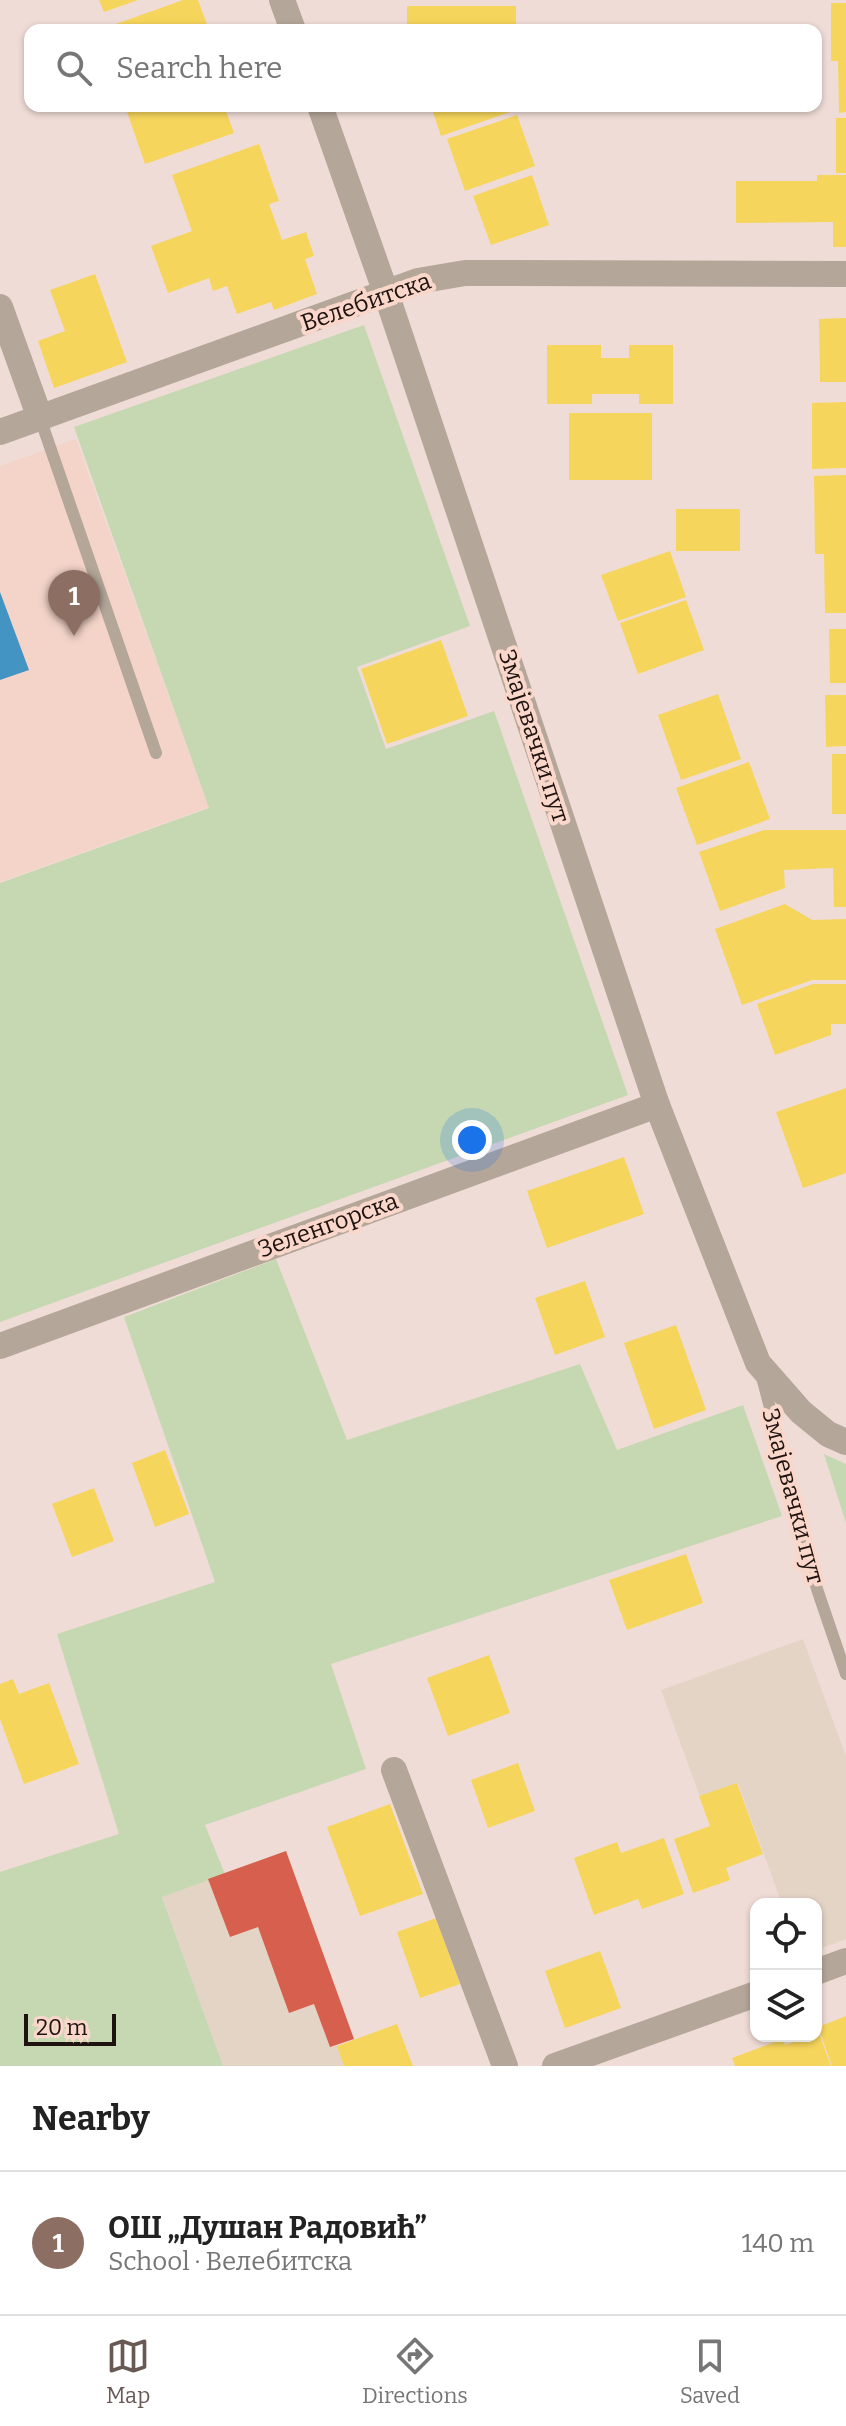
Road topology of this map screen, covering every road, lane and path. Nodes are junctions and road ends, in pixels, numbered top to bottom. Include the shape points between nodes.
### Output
1 (282, 0) edge
2 (291, 24) edge
3 (322, 112) edge
4 (846, 274) edge
5 (386, 293) junction
6 (0, 307) edge
7 (40, 418) junction
8 (0, 432) edge
9 (156, 753) dead end
10 (657, 1105) junction
11 (0, 1346) edge
12 (758, 1363) junction
13 (846, 1442) edge
14 (846, 1674) edge
15 (394, 1770) dead end
16 (846, 1961) edge
17 (821, 1970) edge
18 (750, 1996) edge
19 (505, 2066) edge
20 (555, 2066) edge

1 - 2 street
3 - 5 street, Змајевачки пут
4 - 5 street, Велебитска via 465,273
5 - 7 street, Велебитска
5 - 10 street, Змајевачки пут
6 - 7 street
7 - 8 street, Велебитска
7 - 9 lane
10 - 11 street, Зеленгорска
10 - 12 street, Змајевачки пут
12 - 13 street, Змајевачки пут via 801,1412
12 - 14 lane, Змајевачки пут via 817,1589
15 - 19 street
16 - 17 street
18 - 20 street

